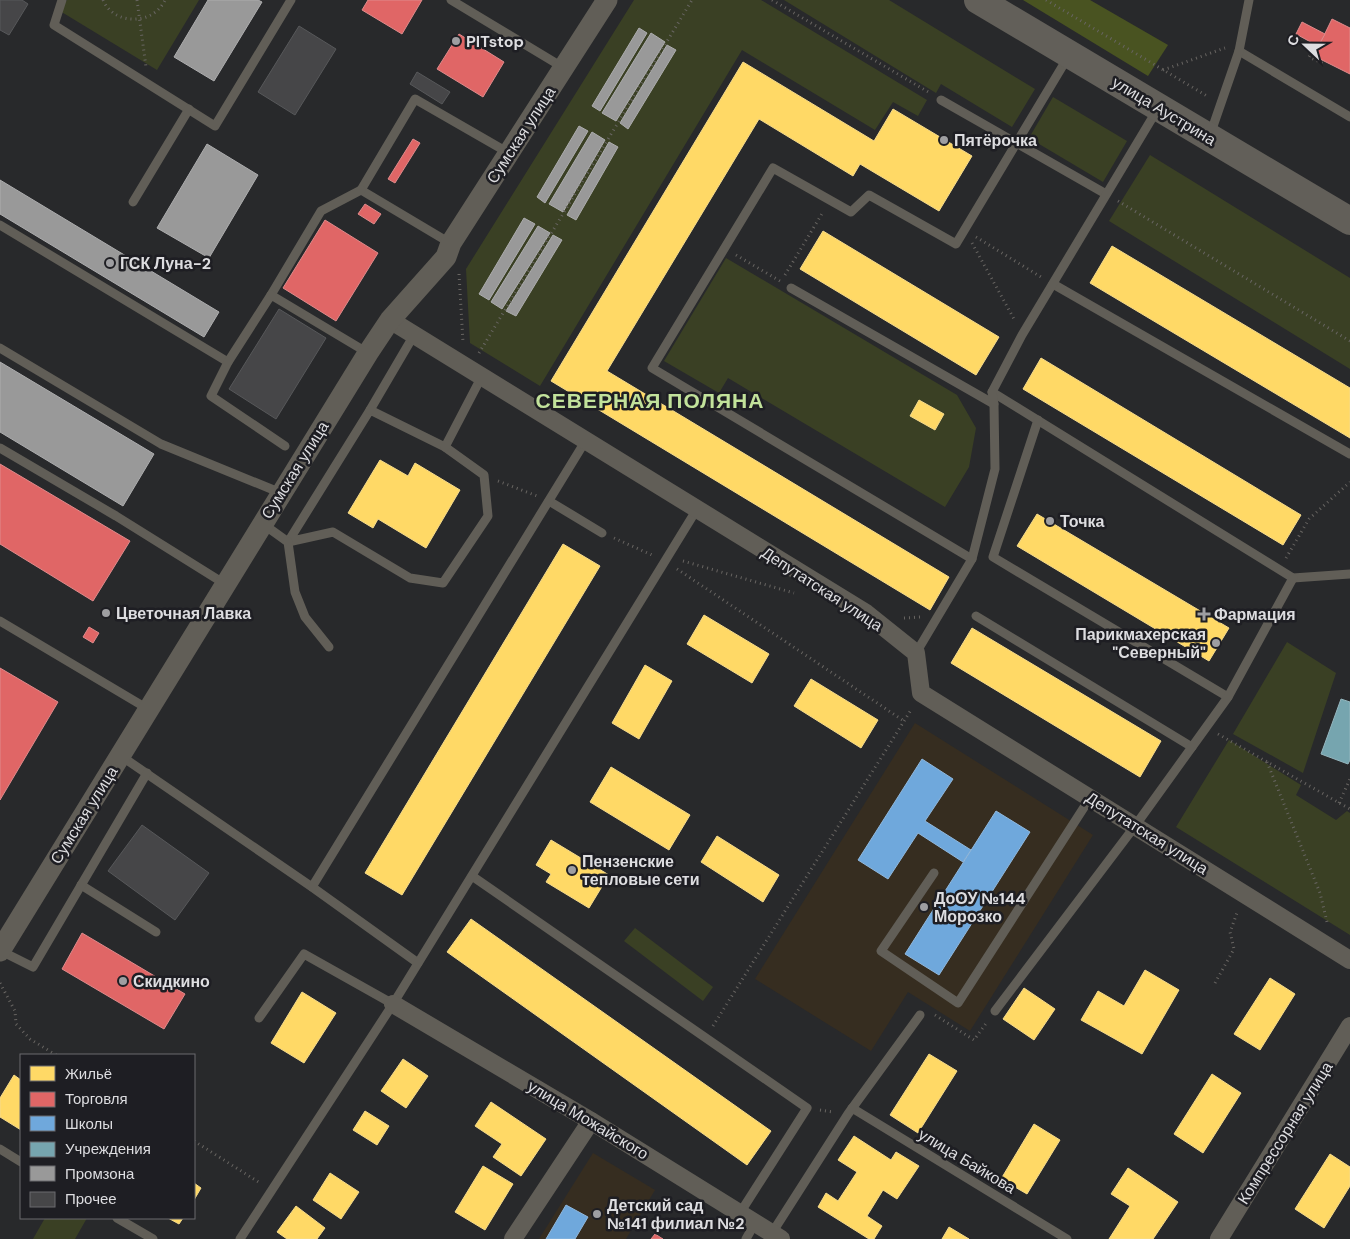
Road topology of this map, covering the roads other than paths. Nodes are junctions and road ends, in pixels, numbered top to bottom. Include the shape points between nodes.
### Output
1 (62, 0) edge
2 (291, 0) edge
3 (451, 0) edge
4 (607, 0) edge
5 (978, 0) edge
6 (1249, 0) edge
7 (1235, 48) junction
8 (1070, 54) junction
9 (564, 68) junction
10 (941, 100) road end
11 (1159, 108) junction
12 (189, 109) junction
13 (1350, 117) edge
14 (1210, 138) junction
15 (1017, 142) junction
16 (509, 153) junction
17 (361, 190) junction
18 (1106, 194) junction
19 (133, 202) dead end
20 (1350, 221) edge
21 (0, 225) edge
22 (451, 244) junction
23 (1053, 284) junction
24 (791, 288) road end
25 (270, 295) junction
26 (390, 320) junction
27 (414, 334) junction
28 (0, 348) edge
29 (368, 354) junction
30 (228, 362) junction
31 (482, 376) junction
32 (992, 392) junction
33 (994, 404) junction
34 (370, 410) junction
35 (1038, 420) junction
36 (586, 440) junction
37 (285, 446) dead end
38 (445, 447) junction
39 (0, 448) edge
40 (1350, 454) edge
41 (281, 493) junction
42 (549, 501) junction
43 (697, 509) junction
44 (262, 523) junction
45 (602, 533) road end
46 (288, 542) junction
47 (972, 559) junction
48 (1350, 574) edge
49 (1293, 578) junction
50 (225, 584) junction
51 (976, 616) dead end
52 (0, 621) edge
53 (329, 647) dead end
54 (916, 654) junction
55 (1228, 697) junction
56 (149, 709) junction
57 (1192, 747) junction
58 (120, 756) junction
59 (147, 774) junction
60 (1090, 798) junction
61 (1136, 826) junction
62 (934, 873) dead end
63 (472, 876) junction
64 (81, 885) junction
65 (312, 887) junction
66 (156, 932) dead end
67 (0, 951) edge
68 (1350, 960) edge
69 (418, 963) junction
70 (393, 1004) junction
71 (995, 1011) road end
72 (920, 1015) road end
73 (260, 1018) dead end
74 (1350, 1026) edge
75 (850, 1111) junction
76 (591, 1121) junction
77 (0, 1149) edge
78 (20, 1161) edge
79 (740, 1213) junction
80 (119, 1219) edge
81 (755, 1223) junction
82 (776, 1236) edge
83 (153, 1239) edge
84 (240, 1239) edge
85 (513, 1239) edge
86 (746, 1239) edge
87 (1067, 1239) edge
88 (1219, 1239) edge

1 - 12 lane via 54,25
2 - 12 lane via 215,126
3 - 9 lane
4 - 9 street, Сумская улица
5 - 8 main road, улица Аустрина
6 - 7 lane
7 - 13 lane
7 - 14 lane
8 - 11 main road, улица Аустрина
8 - 15 lane
9 - 16 street, Сумская улица
10 - 15 lane
11 - 14 main road, улица Аустрина
11 - 18 lane
12 - 19 lane
14 - 20 main road, улица Аустрина
15 - 18 lane
15 - 47 lane via 956,244 869,195 852,212 773,168 652,368
16 - 17 lane via 415,99
16 - 22 street, Сумская улица
17 - 22 lane
17 - 25 lane via 320,211
18 - 23 lane
21 - 30 lane
22 - 26 street, Сумская улица via 446,257
23 - 32 lane
23 - 40 lane
24 - 33 lane
25 - 29 lane
25 - 30 lane
26 - 27 street, Депутатская улица
26 - 29 street, Сумская улица
27 - 31 street, Депутатская улица
27 - 34 lane
28 - 41 lane via 161,444
29 - 41 street, Сумская улица
30 - 37 lane via 211,396
31 - 36 street, Депутатская улица
31 - 38 lane
32 - 33 lane
32 - 35 lane
33 - 47 lane via 995,469
34 - 38 lane
34 - 46 lane
35 - 49 lane
35 - 55 lane via 994,557
36 - 42 lane
36 - 43 street, Депутатская улица
38 - 46 lane via 484,475 488,516 443,583 410,578 334,532
39 - 50 lane
41 - 44 street, Сумская улица
42 - 45 lane
42 - 65 lane
43 - 54 street, Депутатская улица via 866,613
43 - 63 lane
44 - 46 lane
44 - 50 street, Сумская улица
46 - 53 lane via 294,592 305,617
47 - 54 lane
48 - 49 lane
49 - 55 lane
50 - 56 street, Сумская улица
51 - 57 lane
52 - 56 lane
54 - 60 street, Депутатская улица via 921,693
55 - 57 lane
56 - 58 street, Сумская улица
57 - 61 lane
58 - 59 lane
58 - 67 street, Сумская улица
59 - 64 lane
59 - 65 lane
60 - 61 street, Депутатская улица
60 - 62 lane via 958,1003 881,952
61 - 68 street, Депутатская улица
61 - 71 lane
63 - 69 lane
63 - 79 lane via 807,1108
64 - 66 lane
64 - 67 lane via 33,968
65 - 69 lane
69 - 70 lane
70 - 73 lane via 304,954
70 - 76 street, улица Можайского
70 - 84 lane
72 - 75 lane
74 - 88 street, Компрессорная улица
75 - 82 lane
75 - 87 lane, улица Байкова
76 - 79 street, улица Можайского
76 - 85 street
77 - 78 lane
79 - 81 street, улица Можайского
80 - 83 lane
81 - 82 street, улица Можайского
81 - 86 lane

